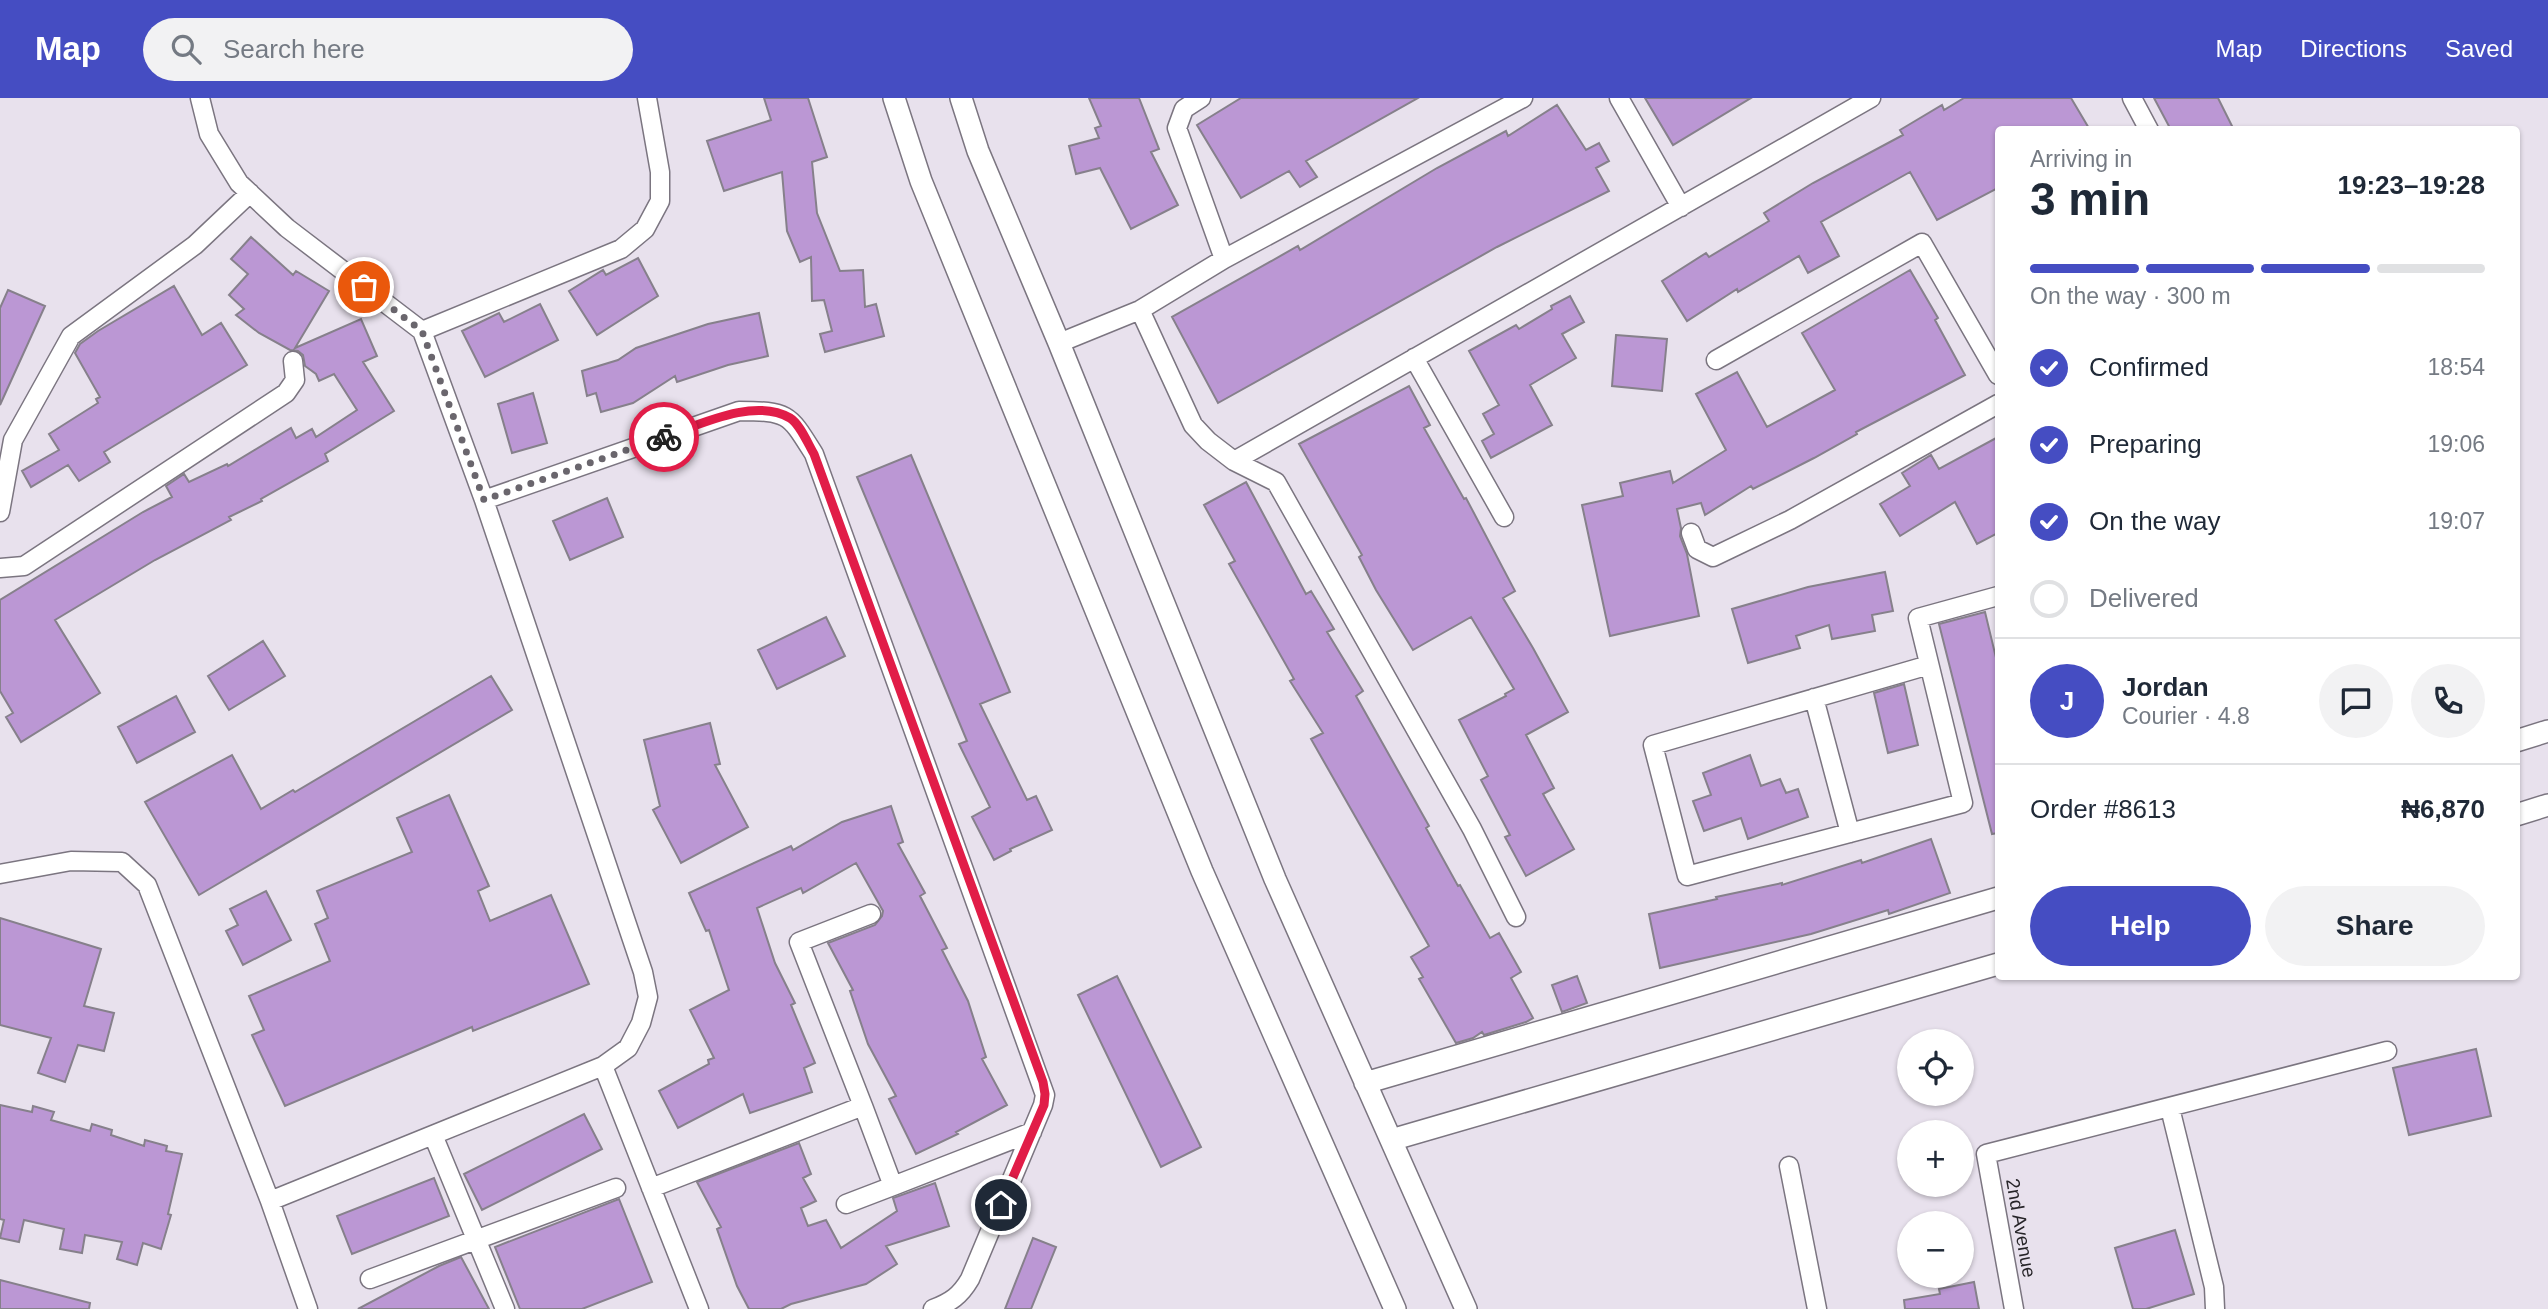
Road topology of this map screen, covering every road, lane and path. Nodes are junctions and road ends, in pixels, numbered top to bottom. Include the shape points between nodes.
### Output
1 (200, 98) edge
2 (647, 98) edge
3 (894, 98) edge
4 (961, 98) edge
5 (1201, 98) edge
6 (1523, 98) edge
7 (1619, 98) edge
8 (1871, 98) edge
9 (2132, 98) edge
10 (2147, 126) edge
11 (250, 193) junction
12 (1681, 206) junction
13 (1224, 259) junction
14 (1140, 310) junction
15 (422, 331) junction
16 (1059, 343) junction
17 (1414, 358) junction
18 (1716, 360) dead end
19 (293, 361) dead end
20 (1995, 370) edge
21 (1995, 406) edge
22 (1234, 461) junction
23 (484, 500) junction
24 (0, 512) edge
25 (1504, 517) dead end
26 (1691, 533) dead end
27 (0, 568) edge
28 (1995, 597) edge
29 (1929, 665) junction
30 (1814, 698) junction
31 (2548, 731) edge
32 (2520, 740) edge
33 (2548, 806) edge
34 (2520, 814) edge
35 (1850, 833) junction
36 (0, 874) edge
37 (1995, 899) edge
38 (871, 914) dead end
39 (1516, 916) dead end
40 (1995, 965) edge
41 (2387, 1051) dead end
42 (603, 1066) junction
43 (1365, 1083) junction
44 (863, 1106) junction
45 (2170, 1108) junction
46 (1032, 1132) junction
47 (433, 1135) junction
48 (1391, 1140) junction
49 (1789, 1166) dead end
50 (893, 1186) junction
51 (616, 1188) dead end
52 (651, 1188) junction
53 (270, 1200) junction
54 (846, 1204) dead end
55 (477, 1241) junction
56 (370, 1279) dead end
57 (308, 1309) edge
58 (505, 1309) edge
59 (699, 1309) edge
60 (933, 1309) edge
61 (1395, 1309) edge
62 (1465, 1309) edge
63 (1816, 1309) edge
64 (2014, 1309) edge
65 (2215, 1309) edge

1 - 11 street via 209,134
2 - 15 street via 660,172 660,201 645,229 621,249
3 - 61 street via 921,181 1202,871
4 - 16 street via 978,151
5 - 13 street via 1184,109 1177,128
6 - 13 street
7 - 12 street
8 - 12 street
9 - 10 street
11 - 15 street via 287,229
11 - 24 street via 195,245 71,336 13,440
12 - 17 street
13 - 14 street
14 - 16 street
14 - 22 street via 1193,425
15 - 23 street
16 - 43 street via 1275,879
17 - 22 street
17 - 25 street
18 - 20 street via 1922,243
19 - 27 street via 295,380 286,393 24,566
21 - 26 street via 1790,520 1713,557 1697,549
22 - 39 street via 1276,482 1472,829
23 - 42 street via 643,972 648,998 641,1023 628,1048
23 - 46 street via 739,411 767,411 792,419 814,454 1043,1082 1044,1105
28 - 29 street via 1918,618
29 - 30 street
29 - 35 street via 1963,803
30 - 35 street
30 - 35 street via 1653,745 1687,876
31 - 32 street
33 - 34 street
36 - 53 street via 71,861 122,862 147,885
37 - 43 street
38 - 44 street via 799,942
40 - 48 street
41 - 45 street
42 - 47 street
42 - 52 street
43 - 48 street
44 - 50 street
44 - 52 street
45 - 64 street, 2nd Avenue via 1986,1154
45 - 65 street via 2214,1287
46 - 50 street
46 - 60 street via 970,1279 962,1293
47 - 53 street
47 - 55 street
48 - 62 street
49 - 63 street
50 - 54 street
51 - 55 street
52 - 59 street
53 - 57 street
55 - 56 street
55 - 58 street

